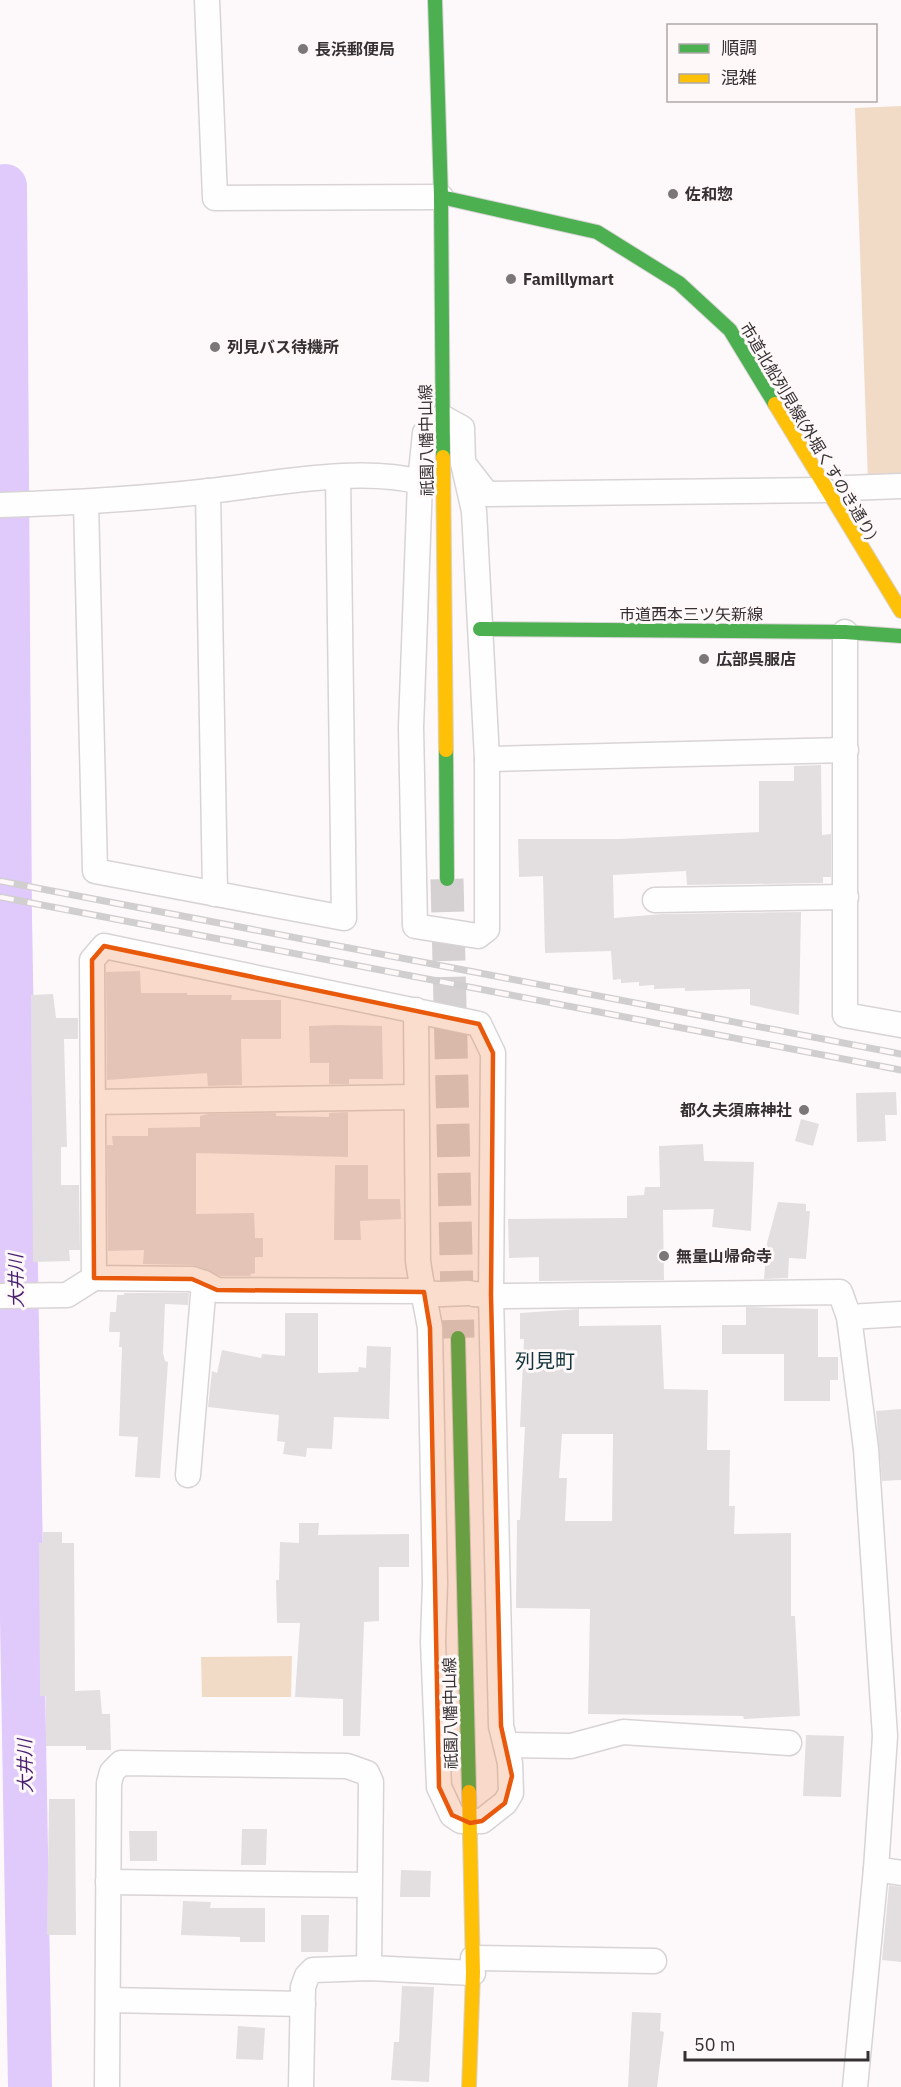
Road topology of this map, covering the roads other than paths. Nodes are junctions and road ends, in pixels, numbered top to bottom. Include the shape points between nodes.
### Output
1 (207, 0) edge
2 (435, 0) edge
3 (441, 197) junction
4 (442, 417) junction
5 (463, 463) junction
6 (338, 477) junction
7 (420, 482) junction
8 (901, 486) edge
9 (836, 489) junction
10 (208, 491) junction
11 (86, 502) junction
12 (10, 505) edge
13 (901, 611) edge
14 (480, 629) junction
15 (845, 632) junction
16 (901, 636) edge
17 (846, 750) junction
18 (487, 759) junction
19 (447, 879) tunnel mouth
20 (215, 894) junction
21 (846, 897) junction
22 (655, 900) dead end
23 (416, 1010) junction
24 (901, 1025) edge
25 (416, 1096) junction
26 (93, 1102) junction
27 (94, 1278) junction
28 (204, 1282) junction
29 (433, 1293) junction
30 (480, 1294) junction
31 (11, 1296) edge
32 (901, 1314) edge
33 (849, 1317) junction
34 (458, 1338) tunnel mouth
35 (188, 1475) dead end
36 (789, 1743) dead end
37 (507, 1745) junction
38 (470, 1823) junction
39 (876, 1869) junction
40 (901, 1873) edge
41 (108, 1882) junction
42 (369, 1885) junction
43 (654, 1961) dead end
44 (473, 1966) junction
45 (369, 1968) junction
46 (108, 2000) junction
47 (303, 2004) junction
48 (107, 2087) edge
49 (302, 2087) edge
50 (469, 2087) edge
51 (855, 2087) edge

1 - 3 street via 215,198
2 - 3 main road, 祇園八幡中山線
3 - 4 main road, 祇園八幡中山線
3 - 9 main road, 市道北船列見線(外堀くすのき通り) via 597,232 679,283 730,330
4 - 5 street via 462,428
4 - 7 street via 425,433
4 - 19 main road, 祇園八幡中山線
5 - 9 street via 487,494
5 - 14 street via 474,511
6 - 7 street via 404,477
6 - 10 street
6 - 20 street via 344,918
7 - 18 street via 411,727 415,926 478,936 488,929
8 - 9 street
9 - 13 main road, 市道北船列見線(外堀くすのき通り)
10 - 11 street
10 - 20 street
11 - 12 street
11 - 20 street via 95,871
14 - 15 main road, 市道西本三ツ矢新線
14 - 18 street
15 - 16 main road, 市道西本三ツ矢新線
15 - 17 street
17 - 18 street
17 - 21 street
21 - 22 street
21 - 24 street via 845,1015
23 - 25 street
23 - 26 street via 104,946 92,960
23 - 30 street via 479,1024 493,1053
25 - 26 street
25 - 29 street via 418,1261
26 - 27 street
27 - 28 street
27 - 31 street via 67,1295
28 - 29 street via 217,1290
28 - 35 street
29 - 30 street, bridge
29 - 38 street via 433,1642 439,1787 452,1815
30 - 33 street via 840,1292
30 - 37 street via 501,1726
32 - 33 street
33 - 39 street via 866,1449 885,1737
34 - 38 main road, 祇園八幡中山線
36 - 37 street via 623,1732 571,1746
37 - 38 street via 511,1793 494,1814
38 - 44 main road, 祇園八幡中山線
39 - 40 street
39 - 51 street
41 - 42 street
41 - 42 street via 109,1783 116,1767 126,1763 347,1766 363,1770 371,1782
41 - 46 street
42 - 45 street
43 - 44 street
44 - 45 street
44 - 50 main road, 祇園八幡中山線
45 - 47 street via 313,1970 305,1980
46 - 47 street
46 - 48 street
47 - 49 street

